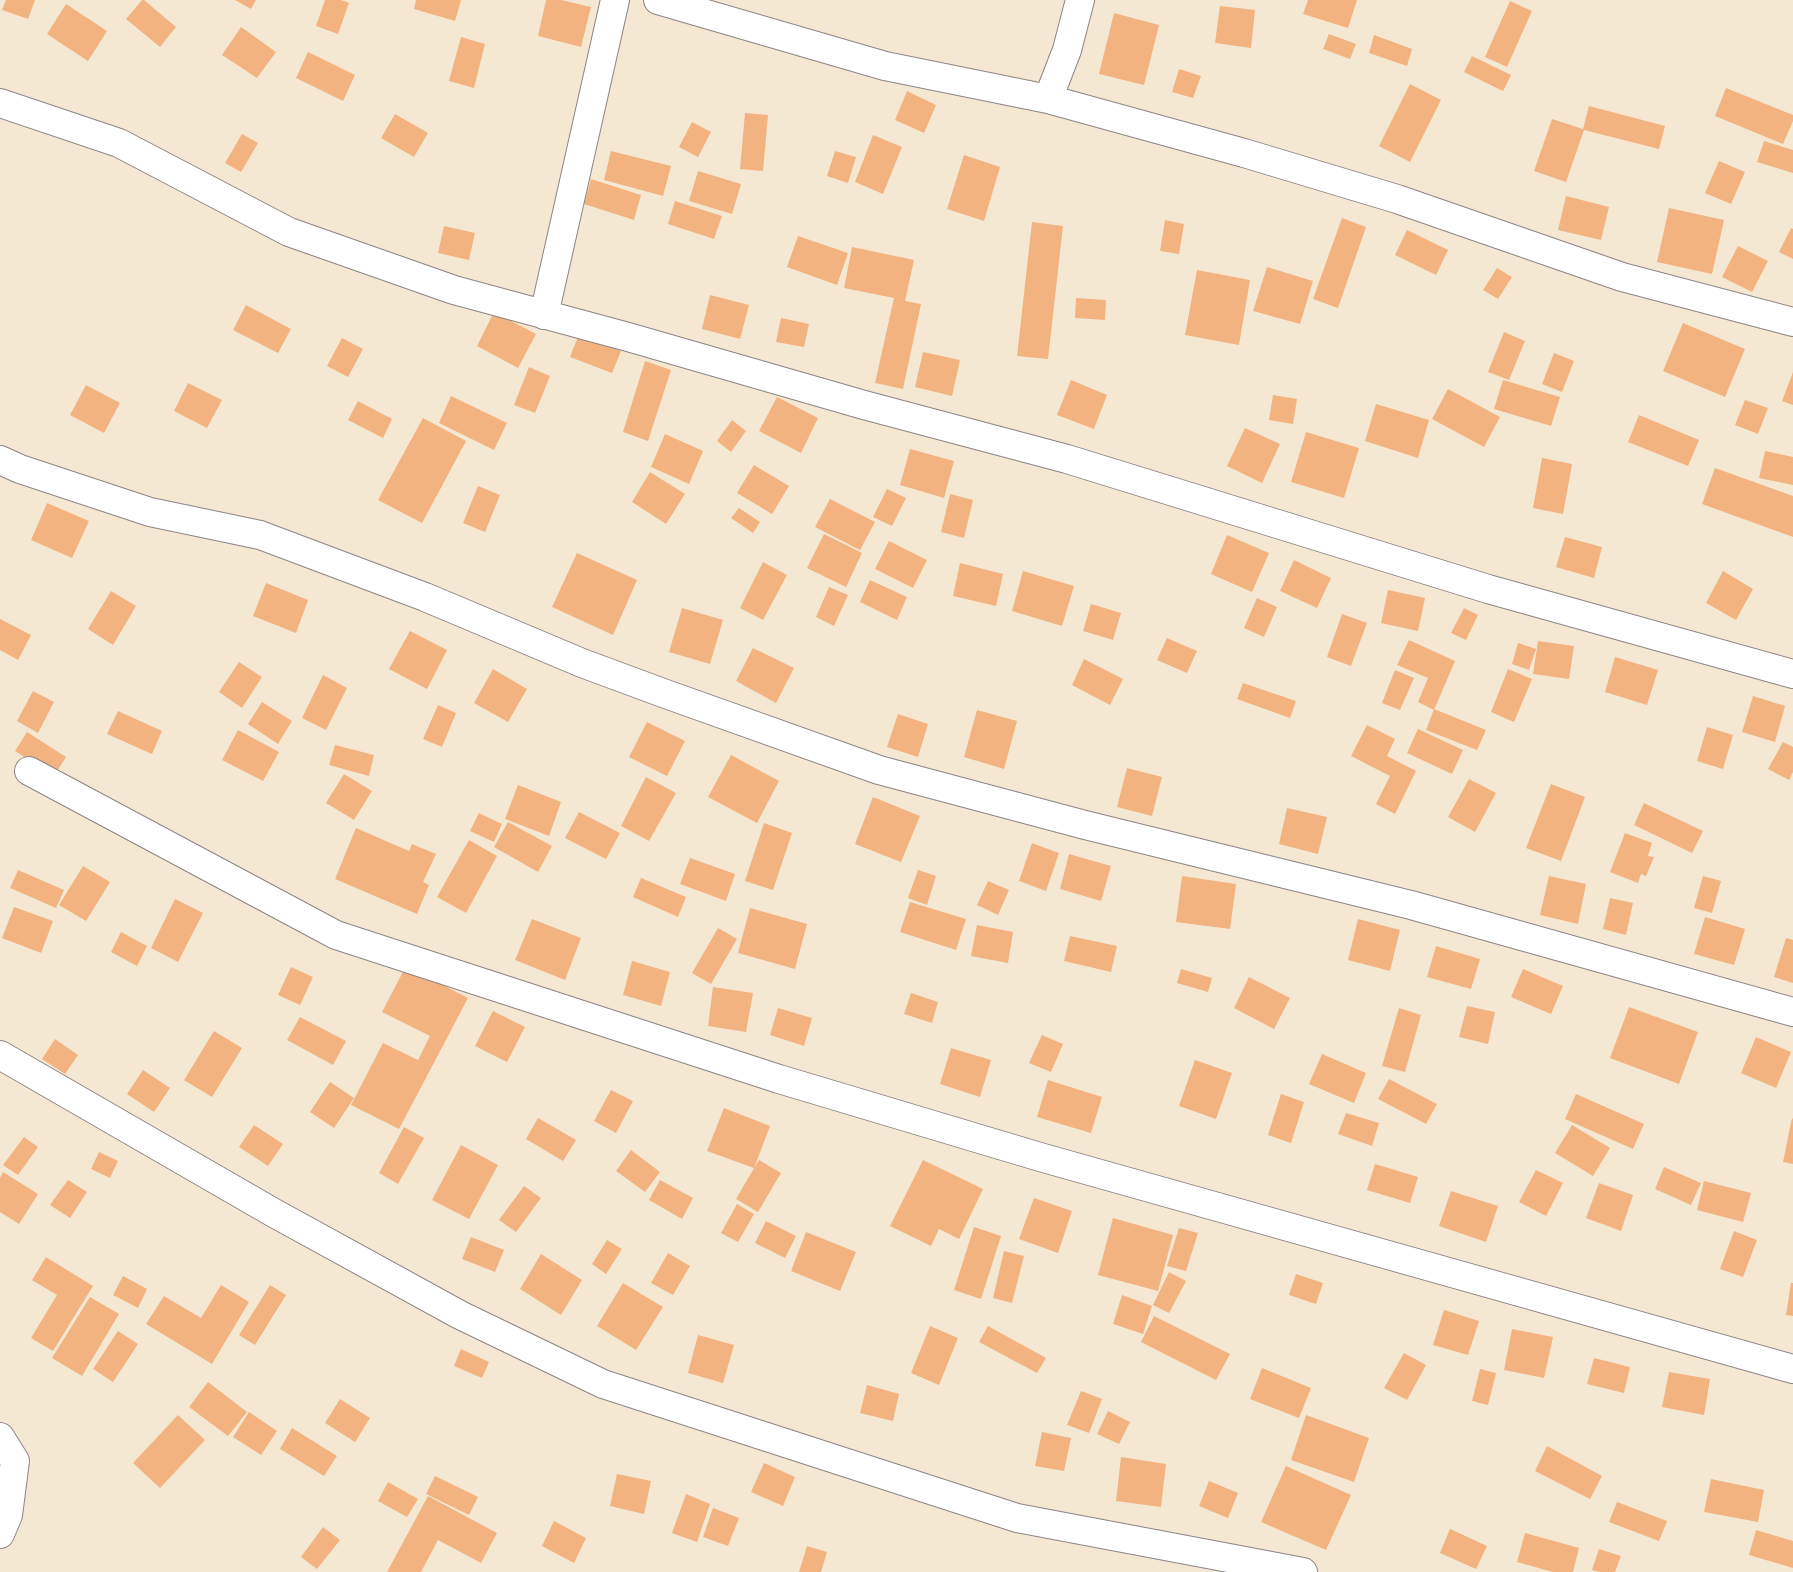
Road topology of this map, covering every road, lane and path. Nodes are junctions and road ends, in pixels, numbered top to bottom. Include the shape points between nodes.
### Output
1 (615, 0) edge
2 (658, 0) edge
3 (1080, 0) edge
4 (1048, 99) junction
5 (0, 103) edge
6 (544, 315) junction
7 (1793, 322) edge
8 (0, 460) edge
9 (1793, 674) edge
10 (29, 771) dead end
11 (1793, 1012) edge
12 (0, 1055) edge
13 (1793, 1369) edge
14 (0, 1437) edge
15 (0, 1534) edge
16 (1303, 1572) edge

1 - 6 street
2 - 4 street via 885,66
3 - 4 street via 1067,50
4 - 7 street via 1397,199 1622,277
5 - 6 street via 119,143 289,232 454,290
6 - 9 street via 1067,459 1488,589
8 - 11 street via 150,512 260,535 425,597 582,663 879,770 1411,905
10 - 13 street via 336,935 779,1080 1040,1157
12 - 16 street via 274,1213 452,1310 603,1384 1017,1518
14 - 15 street via 15,1461 8,1514

